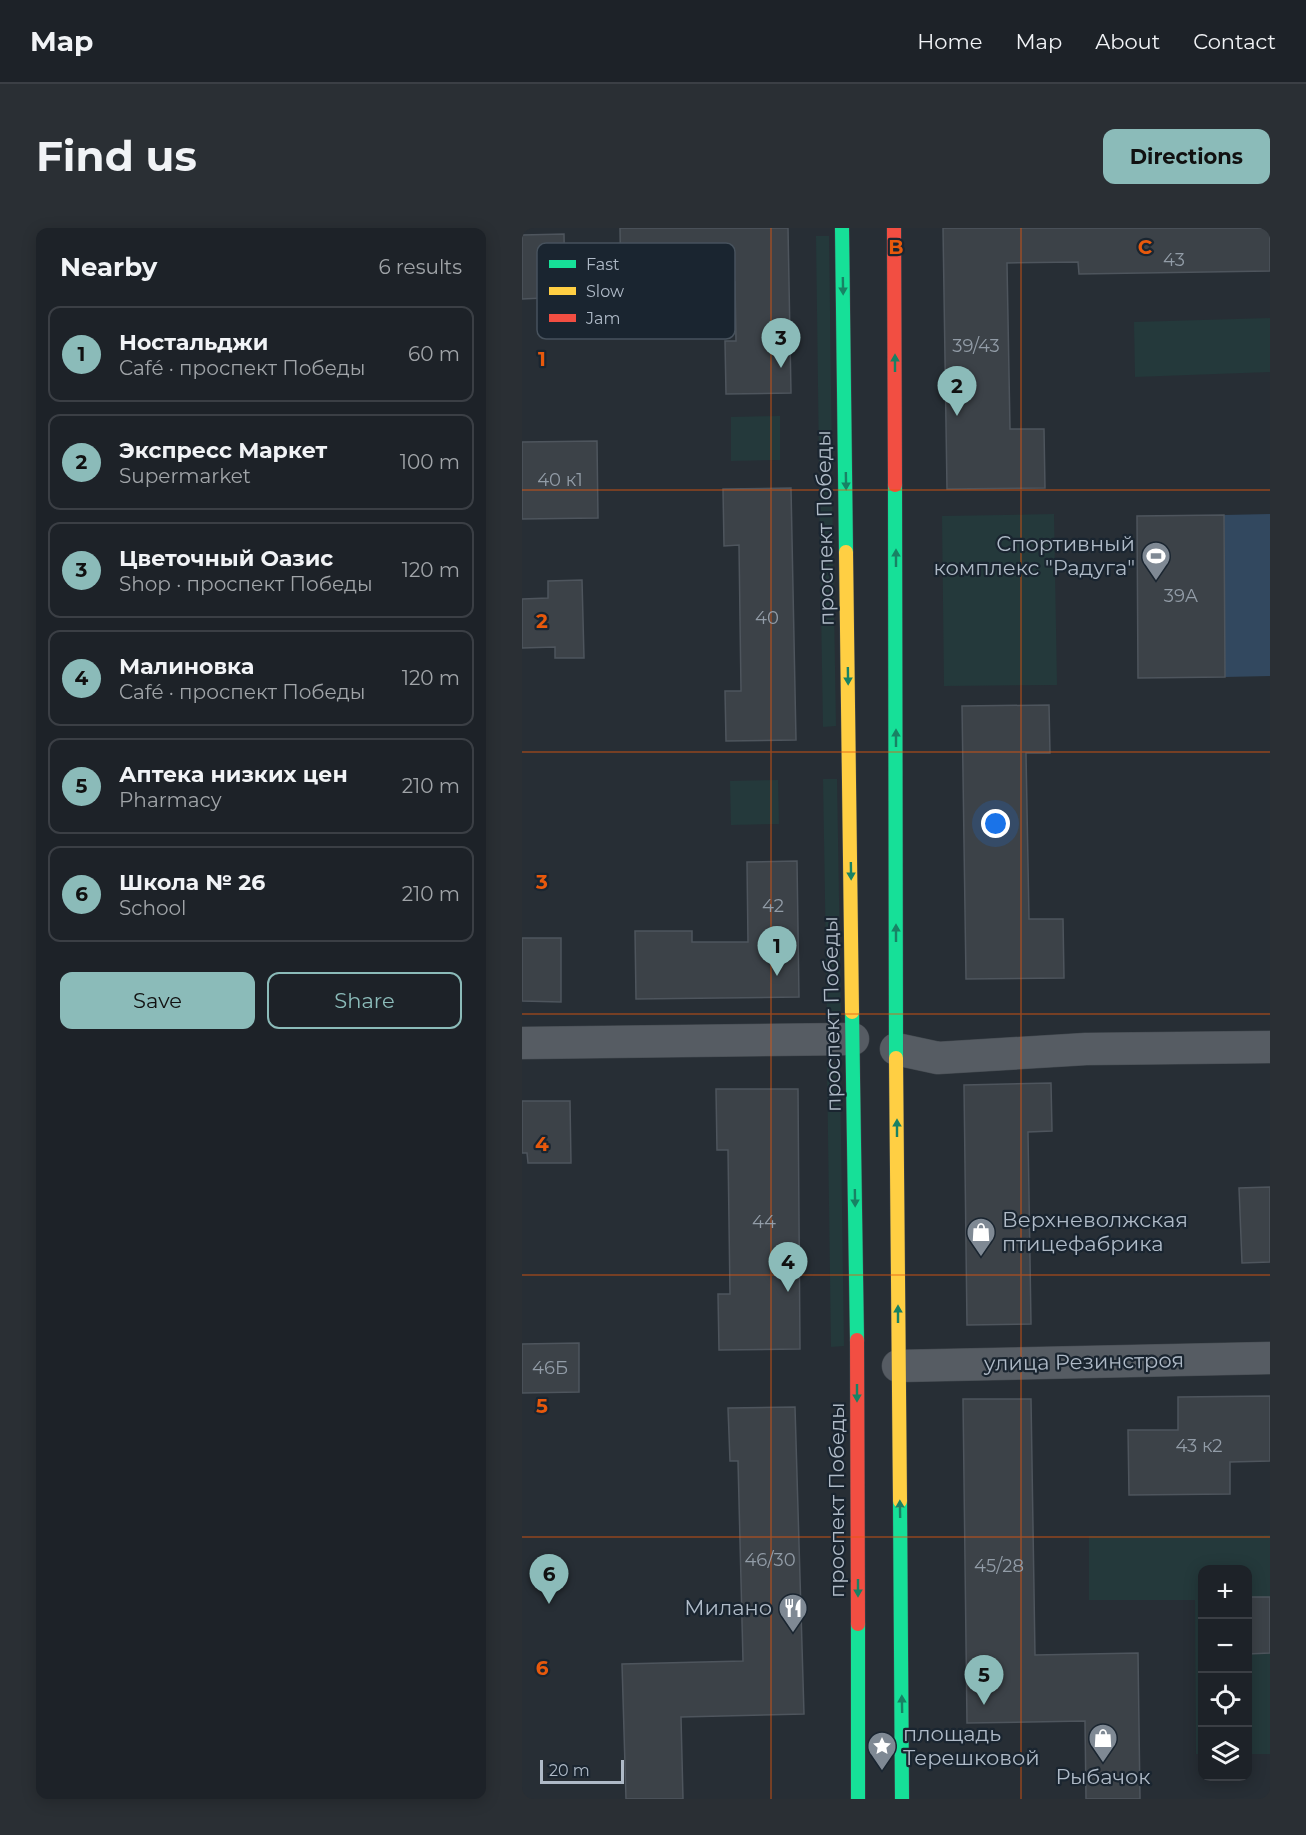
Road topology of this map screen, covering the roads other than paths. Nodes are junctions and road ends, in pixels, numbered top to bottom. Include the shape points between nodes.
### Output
1 (842, 228) edge
2 (894, 228) edge
3 (853, 1039) junction
4 (522, 1043) edge
5 (1270, 1047) edge
6 (896, 1049) junction
7 (1270, 1358) edge
8 (898, 1366) junction
9 (902, 1783) junction
10 (857, 1796) edge
11 (902, 1799) edge
12 (908, 1799) edge

1 -> 3 main road, проспект Победы
6 -> 2 main road
3 - 4 street
3 -> 10 main road, проспект Победы
5 - 6 street via 1086,1049 938,1058
8 -> 6 main road
7 - 8 street, улица Резинстроя
9 -> 8 main road
9 - 11 main road
9 - 12 main road

